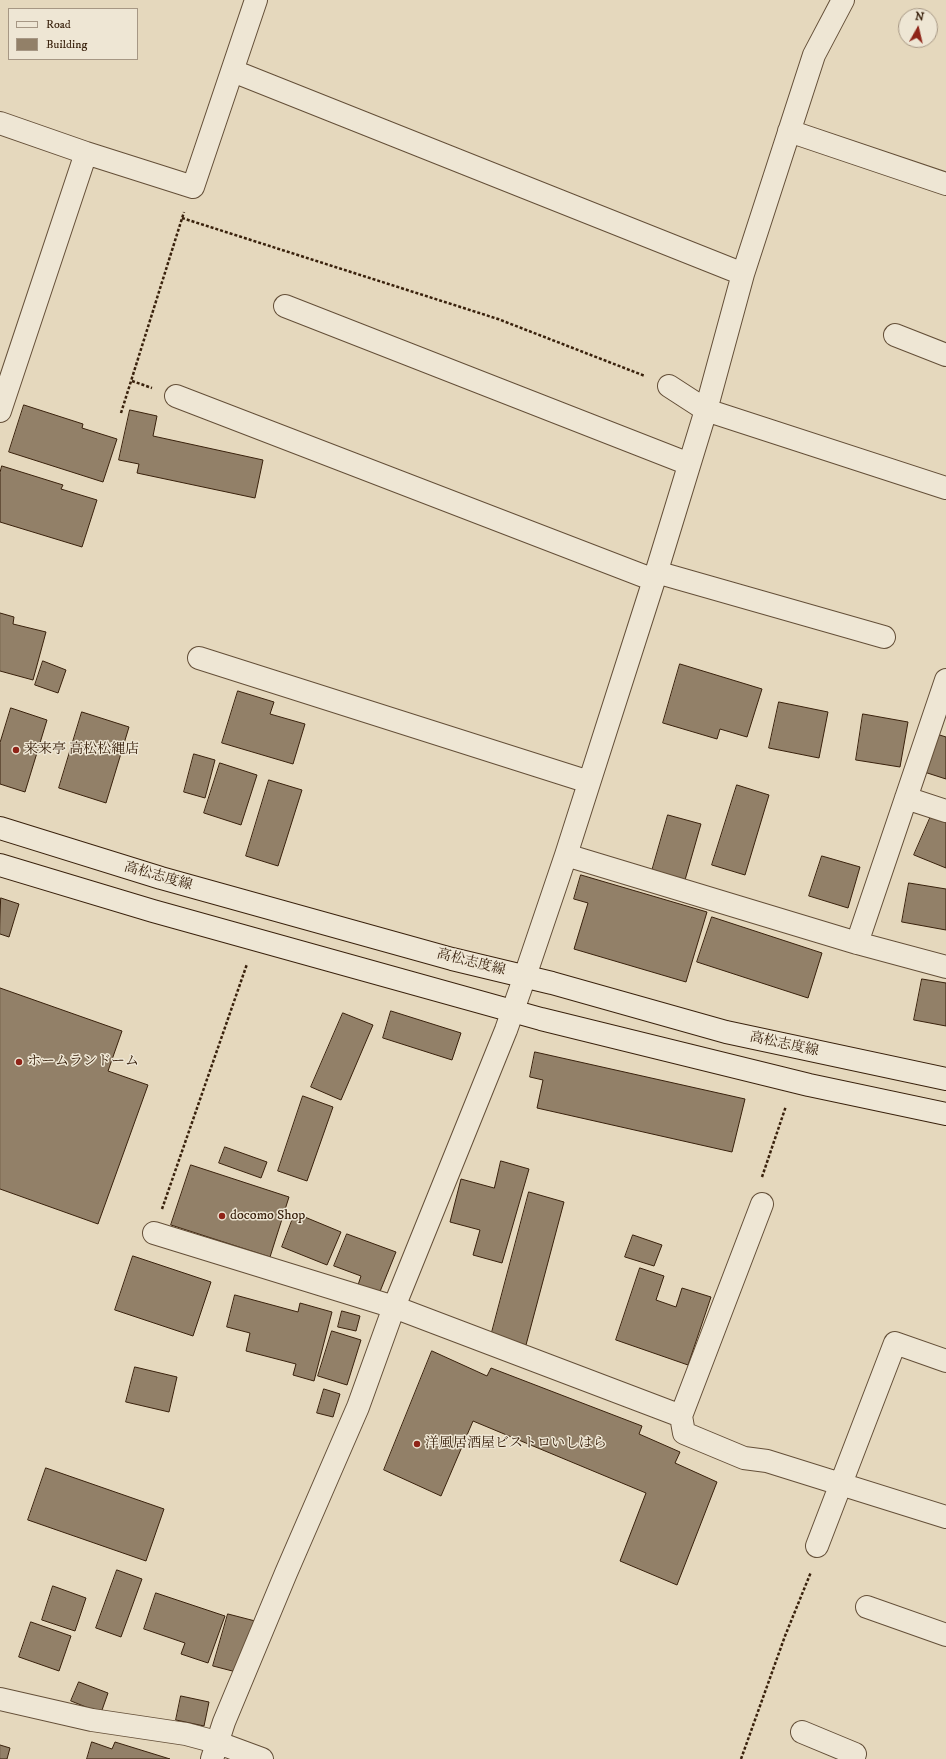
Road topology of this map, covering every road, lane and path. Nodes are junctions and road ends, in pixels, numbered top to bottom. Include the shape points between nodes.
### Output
1 (256, 0) edge
2 (842, 0) edge
3 (233, 71) junction
4 (0, 123) edge
5 (789, 131) junction
6 (86, 153) junction
7 (946, 184) edge
8 (193, 187) junction
9 (182, 218) junction
10 (743, 274) junction
11 (285, 306) dead end
12 (895, 335) dead end
13 (946, 355) edge
14 (5, 382) edge
15 (669, 386) joint
16 (176, 396) dead end
17 (706, 410) junction
18 (0, 411) edge
19 (121, 413) dead end
20 (689, 464) junction
21 (946, 488) edge
22 (655, 576) junction
23 (884, 637) dead end
24 (198, 658) dead end
25 (946, 680) edge
26 (589, 782) junction
27 (906, 798) junction
28 (946, 812) edge
29 (0, 828) edge
30 (566, 855) junction
31 (0, 865) edge
32 (857, 943) junction
33 (249, 960) dead end
34 (946, 967) edge
35 (525, 976) junction
36 (512, 1011) junction
37 (946, 1080) edge
38 (786, 1104) dead end
39 (946, 1114) edge
40 (762, 1204) joint
41 (154, 1232) joint
42 (394, 1307) junction
43 (946, 1361) edge
44 (681, 1416) junction
45 (840, 1484) junction
46 (946, 1517) edge
47 (817, 1546) joint
48 (867, 1607) dead end
49 (946, 1635) edge
50 (0, 1699) edge
51 (802, 1732) dead end
52 (214, 1751) edge
53 (828, 1751) edge
54 (855, 1754) dead end
55 (262, 1759) edge
56 (741, 1759) edge

1 - 3 street
2 - 5 street via 814,55
3 - 8 street
3 - 10 street
4 - 6 street
5 - 7 street
5 - 10 street
6 - 8 street
6 - 14 street
8 - 9 path
9 - 15 path via 498,319
9 - 19 path
10 - 17 street
11 - 20 street
12 - 13 street
14 - 18 street
15 - 17 street
16 - 22 street
17 - 20 street
17 - 21 street
20 - 22 street
22 - 23 street
22 - 26 street
24 - 26 street
25 - 27 street
26 - 30 street
27 - 28 street
27 - 32 street
29 - 35 street, 高松志度線 via 161,878 452,959
30 - 32 street
30 - 35 street
31 - 36 street via 153,911
32 - 34 street
33 - 41 path
35 - 36 street
35 - 37 street, 高松志度線 via 726,1032
36 - 39 street via 801,1083
36 - 42 street
38 - 40 path via 756,1195
40 - 44 street
41 - 42 street
42 - 44 street
42 - 52 street via 358,1407 283,1580
43 - 45 street via 895,1343
44 - 45 street via 684,1433 744,1458 767,1461
45 - 46 street
45 - 47 street
47 - 56 path via 818,1556 785,1636
48 - 49 street
50 - 52 street via 92,1720 186,1734
51 - 53 street
52 - 55 street
53 - 54 street

